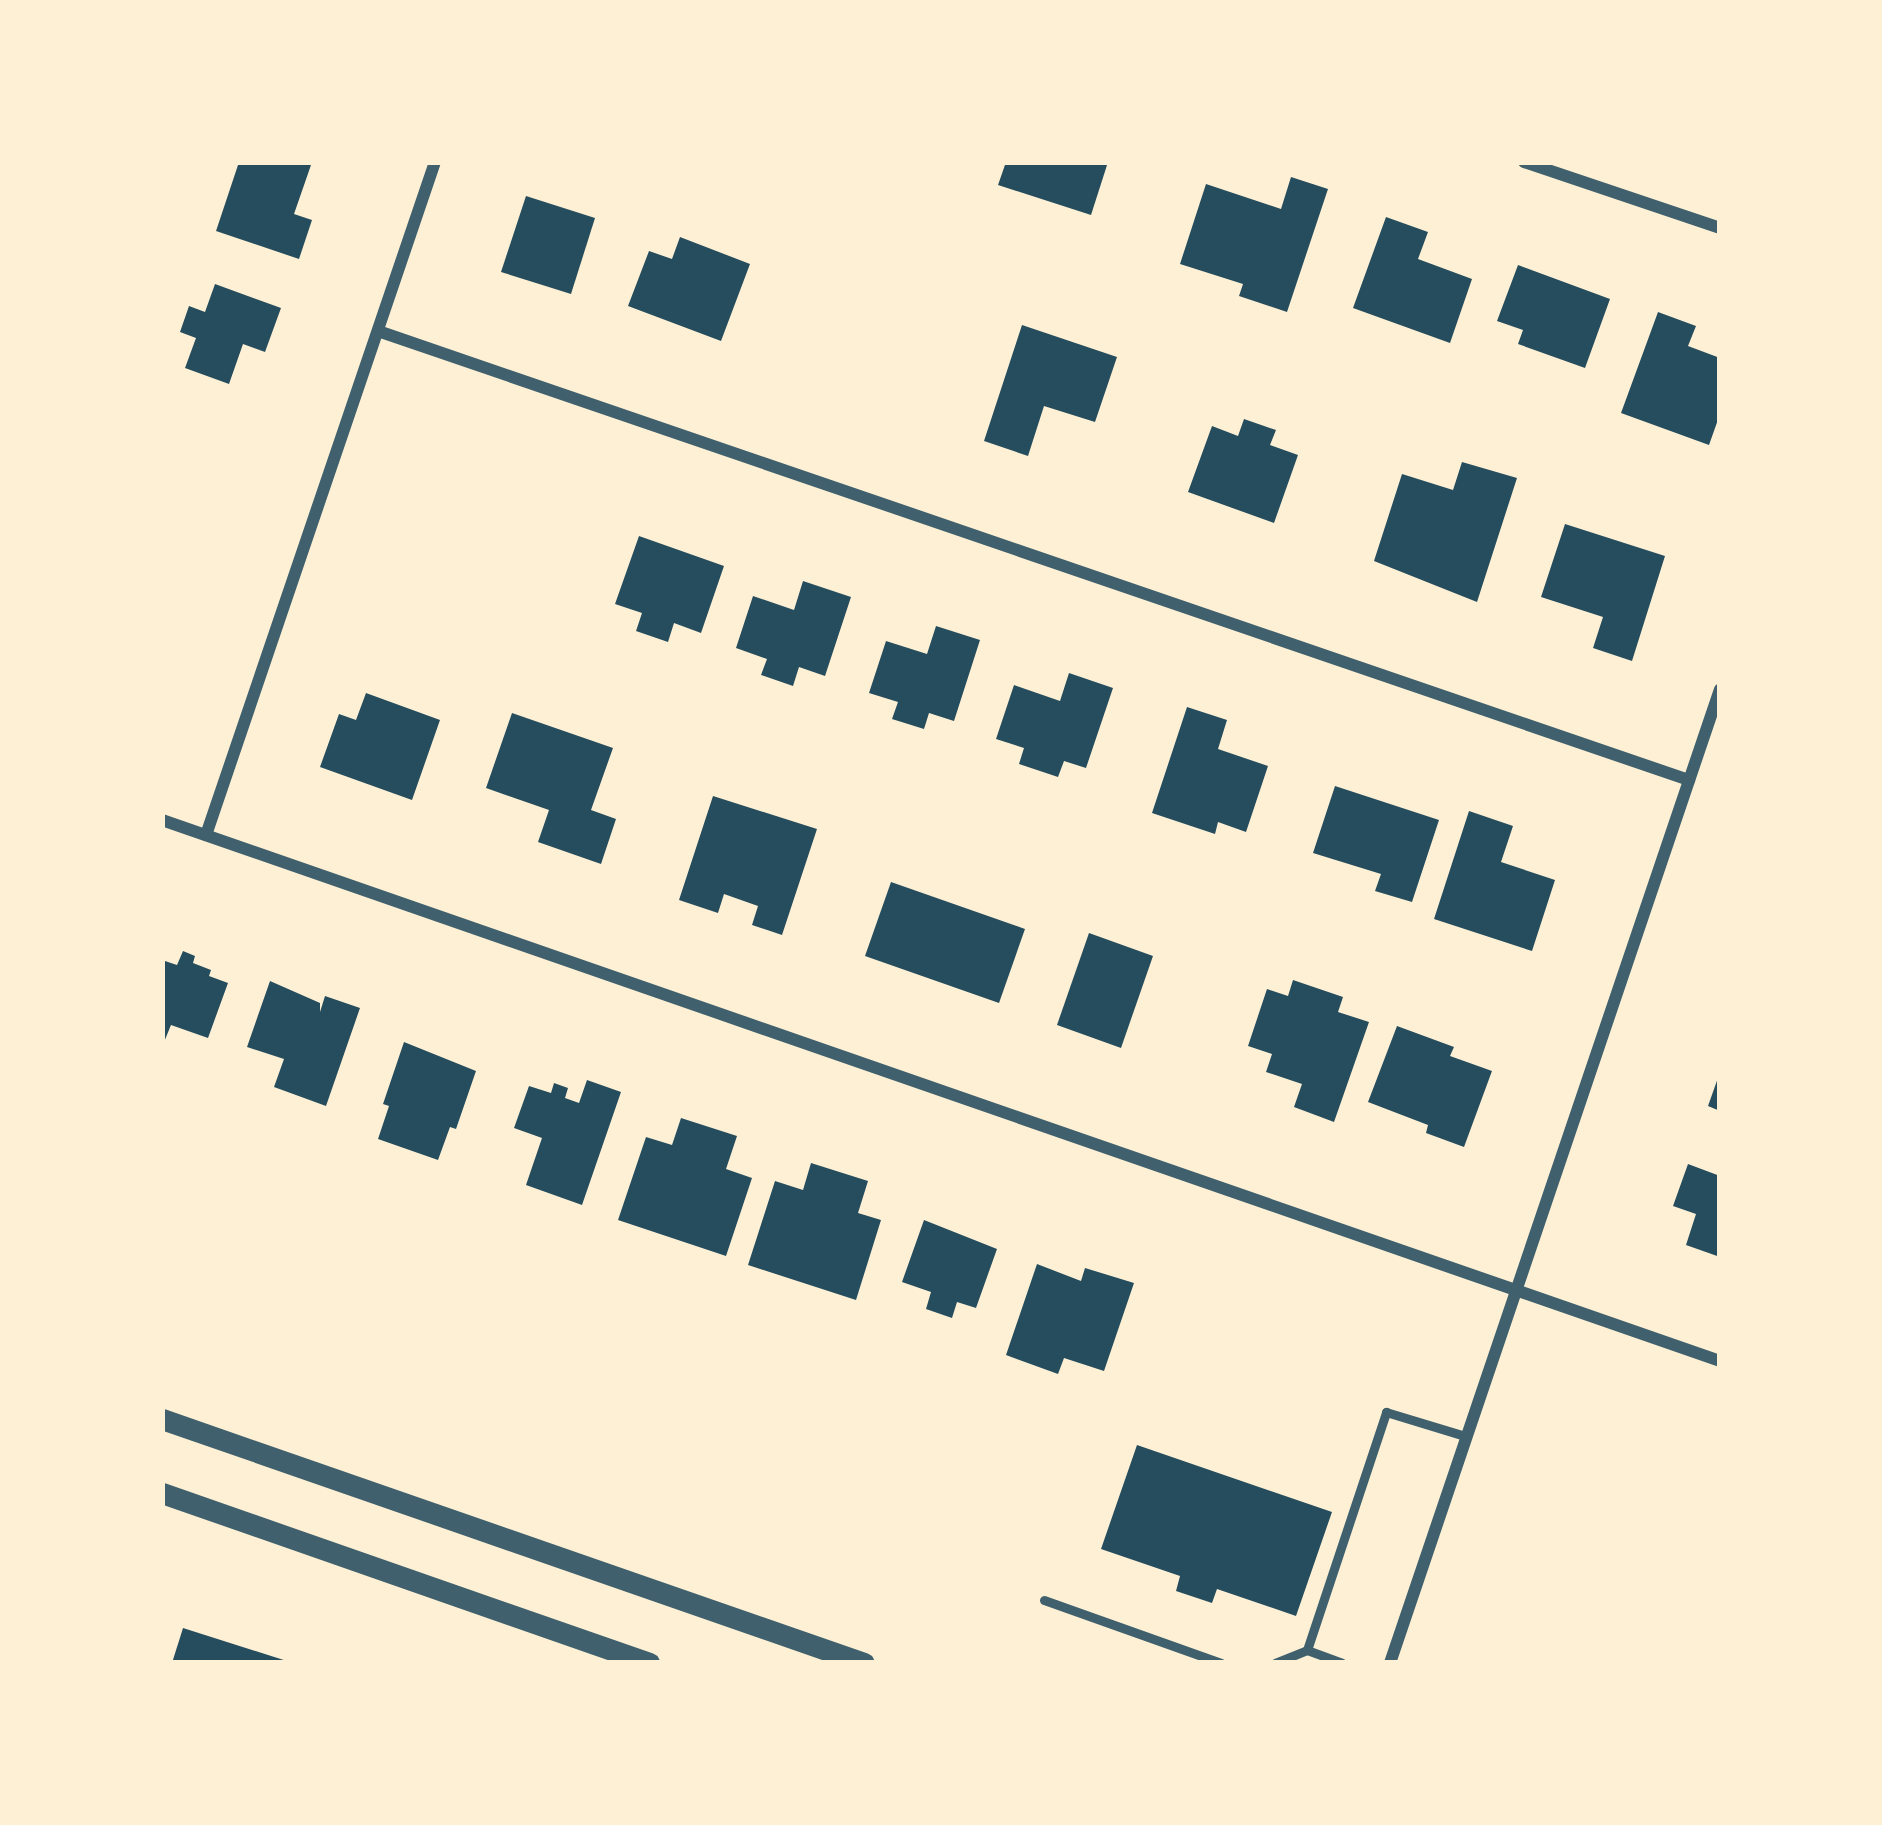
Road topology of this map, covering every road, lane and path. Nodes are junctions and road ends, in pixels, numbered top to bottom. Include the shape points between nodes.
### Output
1 (435, 162) edge
2 (1524, 162) edge
3 (1720, 228) edge
4 (378, 331) junction
5 (1720, 689) edge
6 (1689, 780) junction
7 (162, 820) edge
8 (206, 835) junction
9 (1516, 1287) junction
10 (1720, 1361) edge
11 (162, 1419) edge
12 (1466, 1436) junction
13 (162, 1493) edge
14 (1044, 1600) dead end
15 (1307, 1650) junction
16 (649, 1663) edge
17 (864, 1663) edge
18 (1221, 1663) edge
19 (1275, 1663) edge
20 (1342, 1663) edge
21 (1390, 1663) edge

1 - 4 street
2 - 3 street
4 - 6 street
4 - 8 street
5 - 6 street
6 - 9 street
7 - 8 street
8 - 9 street
9 - 10 street
9 - 12 street
11 - 17 street
12 - 15 lane via 1386,1412
12 - 21 street
13 - 16 street
14 - 18 lane
15 - 19 lane
15 - 20 lane

